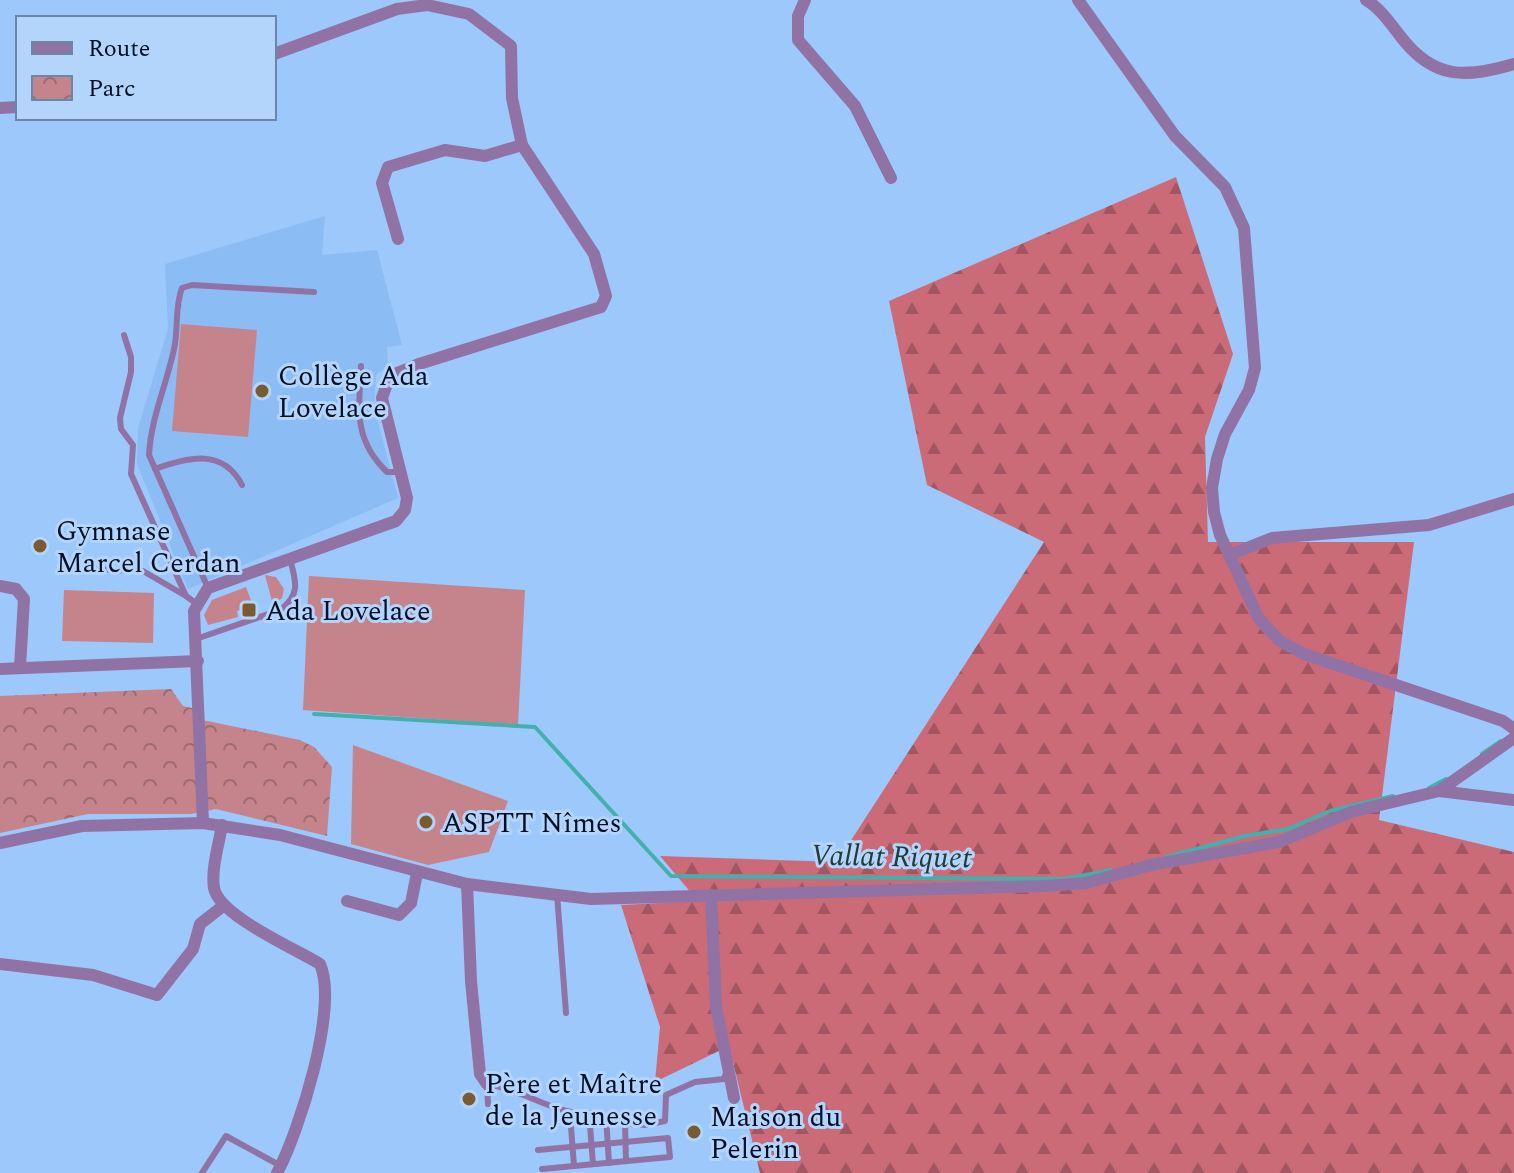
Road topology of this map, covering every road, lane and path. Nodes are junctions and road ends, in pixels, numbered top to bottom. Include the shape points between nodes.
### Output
1 (805, 0) edge
2 (1078, 0) edge
3 (1366, 0) edge
4 (276, 53) edge
5 (1514, 64) edge
6 (522, 145) junction
7 (891, 178) dead end
8 (398, 239) dead end
9 (314, 292) dead end
10 (124, 335) dead end
11 (361, 366) dead end
12 (155, 469) junction
13 (400, 472) junction
14 (242, 485) dead end
15 (1514, 499) edge
16 (1229, 555) junction
17 (290, 559) junction
18 (87, 569) dead end
19 (0, 586) edge
20 (208, 588) junction
21 (191, 600) junction
22 (196, 639) junction
23 (198, 661) junction
24 (20, 667) junction
25 (0, 669) edge
26 (1514, 729) edge
27 (1514, 738) edge
28 (1439, 791) junction
29 (1514, 800) edge
30 (203, 823) junction
31 (222, 825) junction
32 (0, 843) edge
33 (417, 873) junction
34 (467, 884) junction
35 (360, 891) dead end
36 (557, 894) junction
37 (711, 895) junction
38 (223, 906) junction
39 (0, 964) edge
40 (566, 1013) dead end
41 (728, 1065) junction
42 (484, 1079) junction
43 (734, 1098) dead end
44 (488, 1104) dead end
45 (589, 1113) junction
46 (570, 1114) junction
47 (606, 1117) junction
48 (665, 1121) junction
49 (625, 1123) junction
50 (668, 1138) junction
51 (626, 1142) junction
52 (608, 1143) junction
53 (591, 1145) junction
54 (573, 1147) junction
55 (538, 1150) dead end
56 (626, 1161) junction
57 (609, 1163) junction
58 (593, 1164) junction
59 (574, 1166) junction
60 (279, 1169) edge
61 (542, 1169) dead end
62 (202, 1173) edge

1 - 7 street via 798,16 798,40 855,106
2 - 16 street via 1175,136 1225,187 1244,228 1255,368 1225,434 1212,488
3 - 5 street via 1414,54 1443,71 1472,74
4 - 6 street via 397,9 427,5 469,14 511,46 512,98
6 - 8 street via 485,156 445,150 388,167 382,183
6 - 13 street via 594,254 606,296 601,307 390,376 382,398
9 - 12 lane via 182,288 175,343 150,434
10 - 21 lane via 131,372 120,418 133,445 131,474
11 - 13 lane via 359,422 369,455 387,472
12 - 14 lane via 188,457 211,459 226,463
12 - 20 lane
13 - 17 street via 407,498 396,521
15 - 16 street via 1429,525 1272,538
16 - 26 street via 1259,619 1280,641 1332,666
17 - 20 street
17 - 22 lane via 296,583 291,602
18 - 21 lane via 143,571
19 - 24 street via 16,589 24,599
20 - 21 street
21 - 22 street
22 - 23 street
23 - 24 street
23 - 30 street
24 - 25 street
27 - 28 street
28 - 29 street
28 - 37 street via 1351,812 1279,842 1151,865 1086,883
30 - 31 street
30 - 32 street via 82,826
31 - 33 street via 280,835
31 - 38 street via 213,882
33 - 34 street
33 - 35 street via 411,903 399,915 352,903
34 - 36 street
34 - 42 street via 471,981
36 - 37 street via 591,899
36 - 40 lane
37 - 41 street via 716,1006
38 - 39 street via 200,924 193,949 157,995 93,975
38 - 60 street via 320,964 325,974 315,1064
41 - 43 street
41 - 48 lane via 724,1079 695,1082 666,1095
42 - 44 lane
42 - 46 lane
45 - 46 lane
45 - 47 lane
45 - 53 lane
46 - 54 lane
47 - 49 lane
47 - 52 lane
48 - 49 lane
48 - 50 lane
49 - 51 lane
50 - 51 lane
50 - 56 lane via 670,1157
51 - 52 lane
51 - 56 lane
52 - 53 lane
52 - 57 lane
53 - 54 lane
53 - 58 lane
54 - 55 lane
54 - 59 lane
56 - 57 lane
57 - 58 lane
58 - 59 lane
59 - 61 lane
60 - 62 lane via 226,1136

